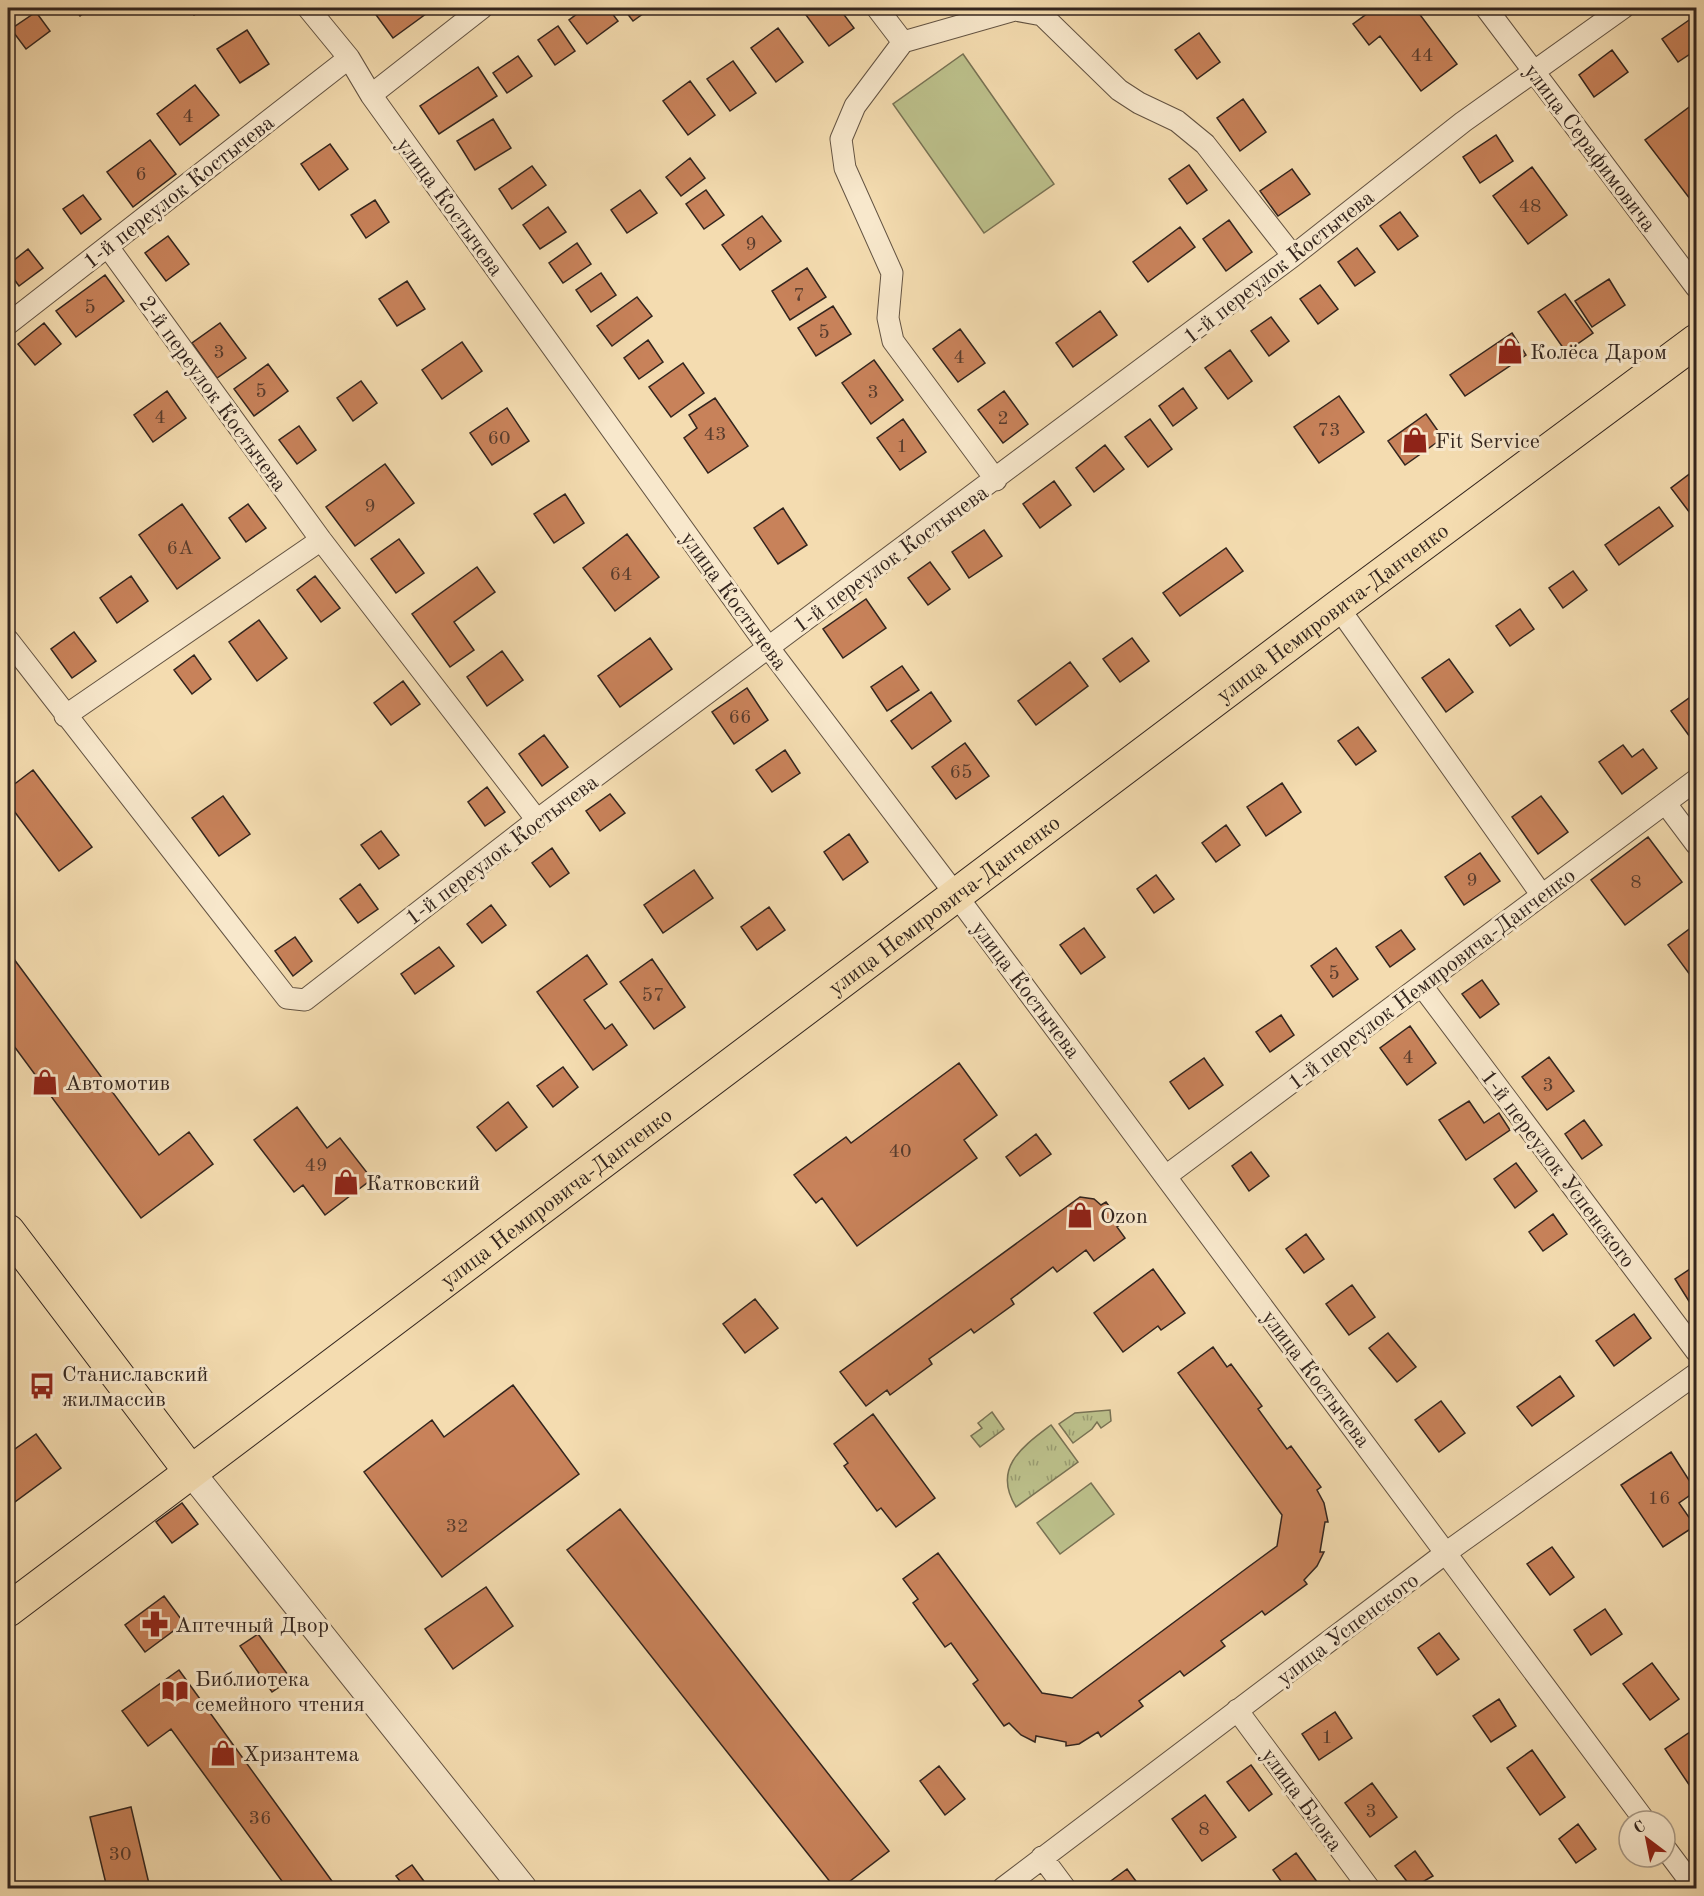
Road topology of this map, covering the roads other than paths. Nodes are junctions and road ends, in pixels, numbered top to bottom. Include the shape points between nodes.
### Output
1 (308, 8) edge
2 (482, 8) edge
3 (877, 8) edge
4 (1486, 8) edge
5 (1623, 8) edge
6 (903, 42) junction
7 (349, 58) junction
8 (1533, 70) junction
9 (371, 94) junction
10 (108, 247) junction
11 (1293, 256) junction
12 (1696, 287) edge
13 (8, 324) edge
14 (1696, 341) edge
15 (996, 480) junction
16 (321, 540) junction
17 (1338, 607) junction
18 (8, 640) edge
19 (768, 647) junction
20 (65, 716) junction
21 (1696, 780) edge
22 (1666, 804) junction
23 (537, 820) junction
24 (1696, 844) edge
25 (1541, 894) junction
26 (956, 895) junction
27 (1422, 986) junction
28 (1166, 1176) junction
29 (8, 1231) edge
30 (1696, 1351) edge
31 (1696, 1374) edge
32 (190, 1471) junction
33 (1448, 1552) junction
34 (8, 1610) edge
35 (1237, 1710) junction
36 (1636, 1809) edge
37 (1042, 1857) junction
38 (1677, 1863) edge
39 (1694, 1885) edge
40 (523, 1888) edge
41 (1003, 1888) edge
42 (1065, 1888) edge
43 (1369, 1888) edge

1 - 7 street, улица Костычева
2 - 9 street
3 - 6 street
4 - 8 street, улица Серафимовича
5 - 8 street, 1-й переулок Костычева
6 - 11 street via 1015,10 1042,15 1119,90 1177,121 1205,144
6 - 15 street via 855,106 841,139 845,168 892,273 888,318 893,341
7 - 9 street, улица Костычева
7 - 10 street, 1-й переулок Костычева
8 - 11 street, 1-й переулок Костычева
8 - 12 street, улица Серафимовича
9 - 19 street, улица Костычева
10 - 13 street, 1-й переулок Костычева
10 - 16 street, 2-й переулок Костычева
11 - 15 street, 1-й переулок Костычева
14 - 17 main road, улица Немировича-Данченко
15 - 19 street, 1-й переулок Костычева
16 - 20 street
16 - 23 street, 2-й переулок Костычева
17 - 25 street
17 - 26 main road, улица Немировича-Данченко
18 - 20 street, 1-й переулок Костычева
19 - 23 street, 1-й переулок Костычева
19 - 26 street, улица Костычева
20 - 23 street, 1-й переулок Костычева via 286,998 305,1000
21 - 22 street, 1-й переулок Немировича-Данченко
22 - 24 street
22 - 25 street, 1-й переулок Немировича-Данченко
25 - 27 street, 1-й переулок Немировича-Данченко
26 - 28 street, улица Костычева
26 - 32 main road, улица Немировича-Данченко
27 - 28 street, 1-й переулок Немировича-Данченко
27 - 30 street, 1-й переулок Успенского
28 - 33 street, улица Костычева
29 - 32 main road
31 - 33 street, улица Успенского
32 - 34 main road, улица Немировича-Данченко
32 - 40 street
33 - 35 street, улица Успенского
33 - 36 street, улица Костычева
35 - 37 street, улица Успенского
35 - 43 street, улица Блока
37 - 41 street, улица Успенского
37 - 42 street
38 - 39 street

